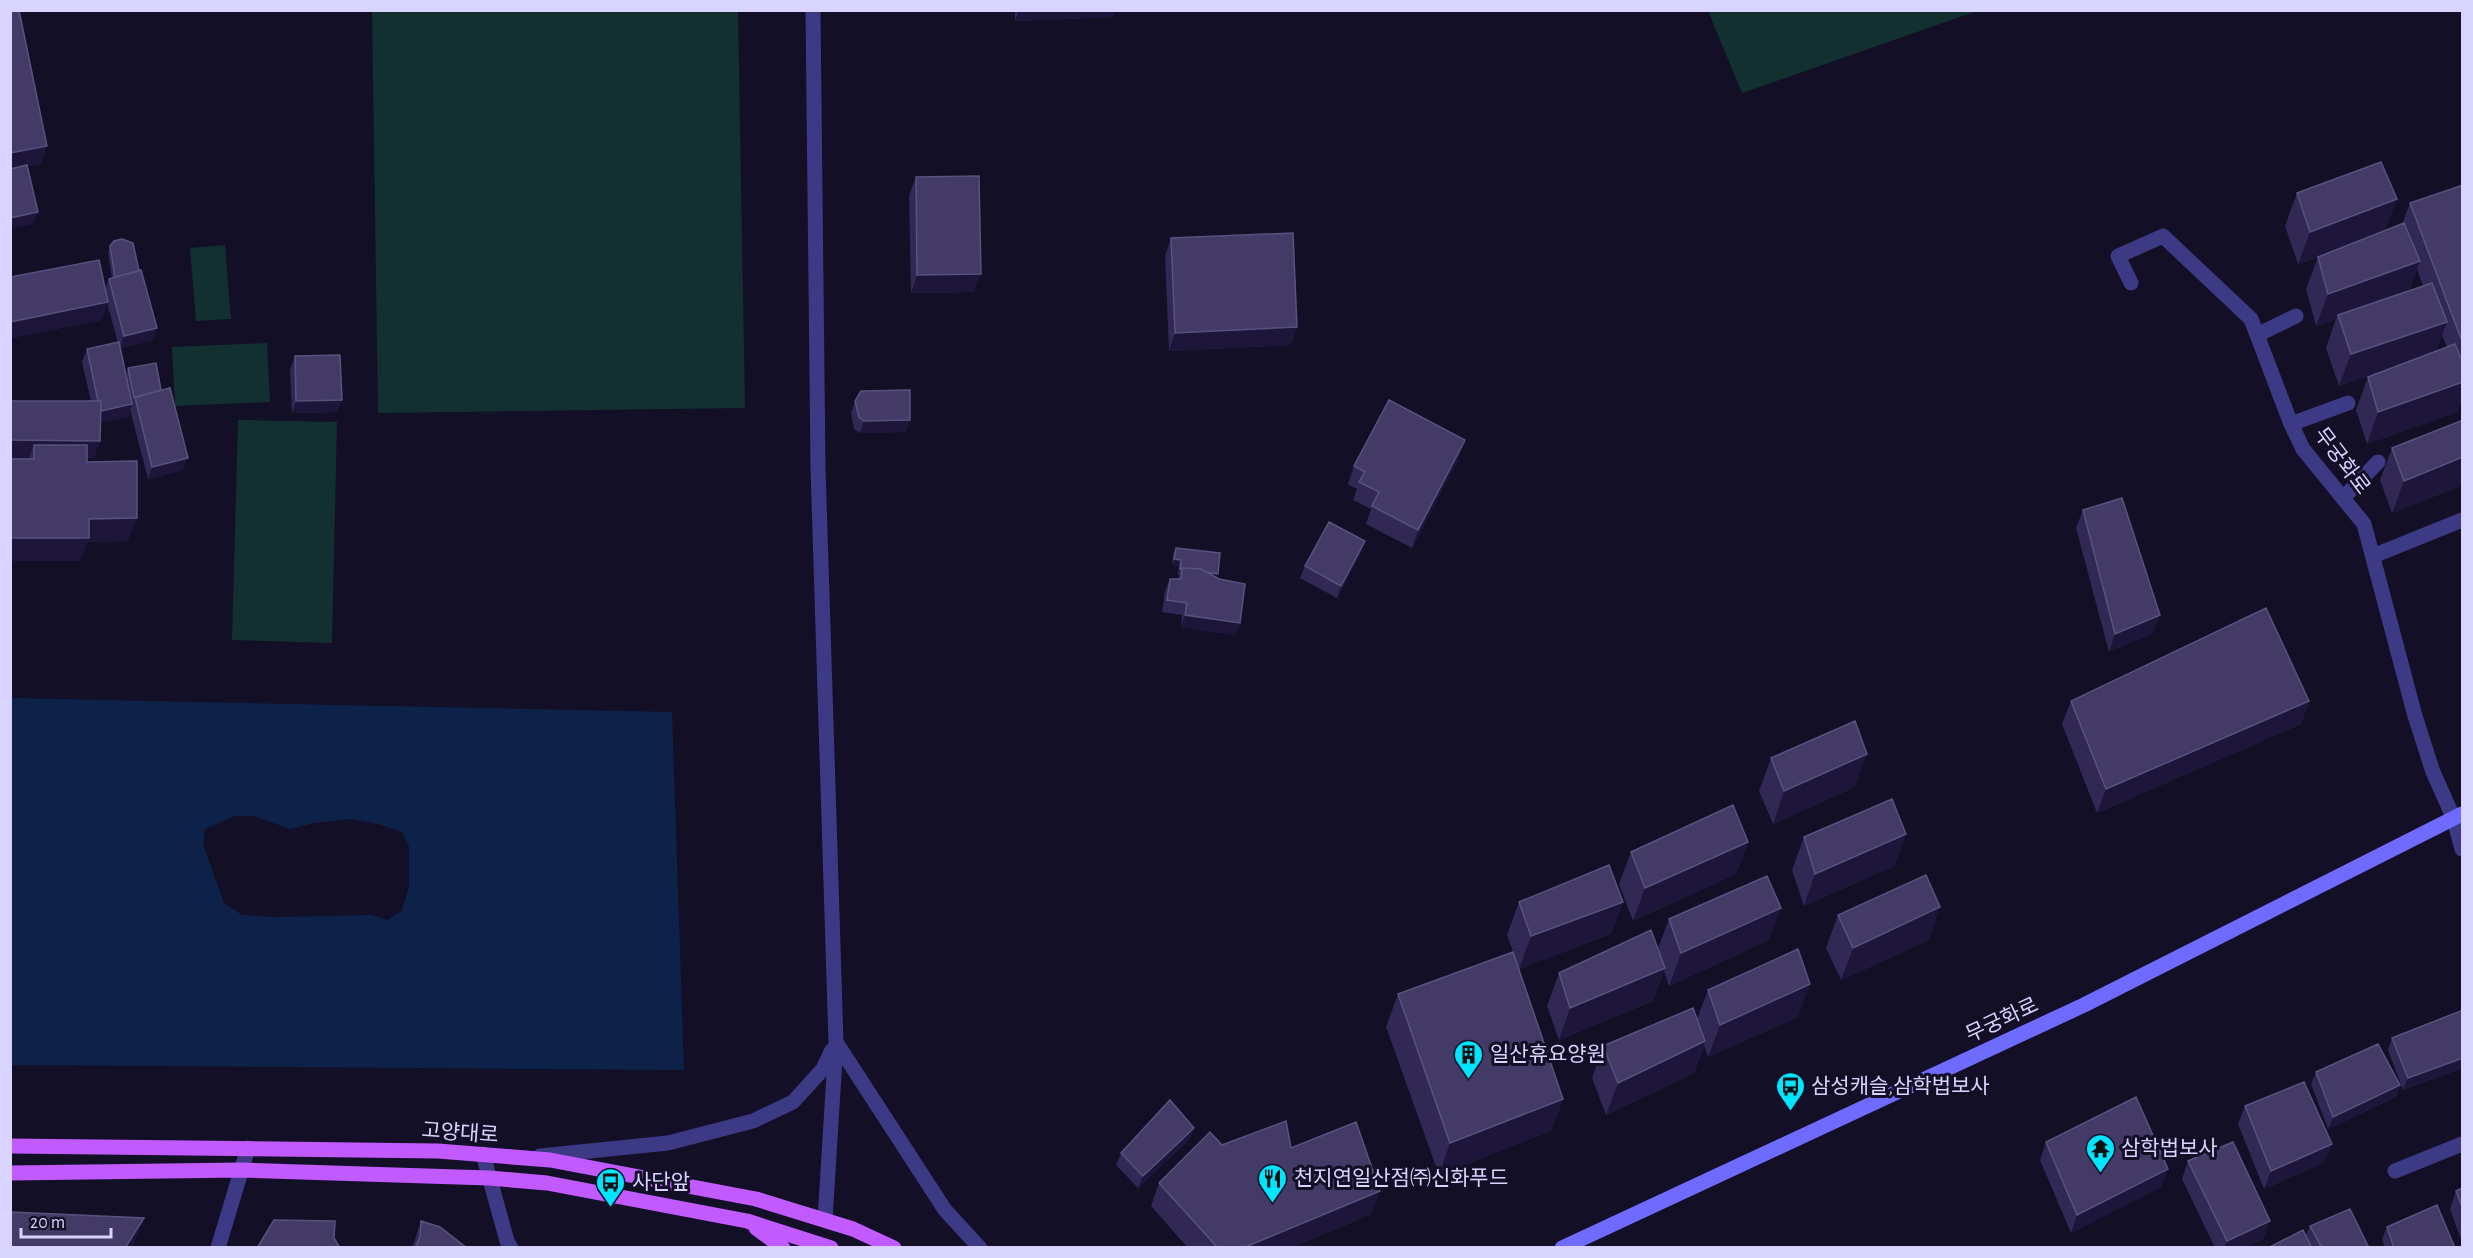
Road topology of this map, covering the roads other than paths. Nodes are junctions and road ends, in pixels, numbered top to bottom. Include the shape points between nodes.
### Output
1 (813, 10) edge
2 (2131, 283) dead end
3 (2296, 316) dead end
4 (2257, 335) junction
5 (2348, 402) dead end
6 (2291, 424) junction
7 (2378, 462) dead end
8 (2343, 498) junction
9 (2463, 520) edge
10 (2373, 556) junction
11 (2458, 817) edge
12 (2463, 849) edge
13 (836, 1042) junction
14 (2463, 1144) edge
15 (10, 1146) edge
16 (248, 1148) junction
17 (483, 1154) junction
18 (520, 1158) junction
19 (242, 1170) junction
20 (2395, 1171) dead end
21 (10, 1173) edge
22 (489, 1178) junction
23 (825, 1220) junction
24 (747, 1221) junction
25 (218, 1248) edge
26 (511, 1248) edge
27 (783, 1248) edge
28 (831, 1248) edge
29 (894, 1248) edge
30 (980, 1248) edge
31 (1562, 1248) edge

1 - 13 street via 818,468
2 - 4 street, 무궁화로 via 2118,256 2163,236 2251,319
3 - 4 street
4 - 6 street, 무궁화로
5 - 6 street
6 - 8 street, 무궁화로 via 2303,449
7 - 8 street
8 - 10 street, 무궁화로 via 2364,524
9 - 10 street
10 - 11 street, 무궁화로 via 2433,772
11 - 12 street
11 - 31 main road, 무궁화로 via 2084,1005
13 - 18 street via 823,1070 793,1102 753,1121 668,1143
13 - 23 street
13 - 30 street via 945,1210
14 - 20 street
15 - 16 main road, 고양대로
16 - 17 main road, 고양대로
16 - 19 street
17 - 18 main road, 고양대로
17 - 22 street
18 - 23 main road, 고양대로 via 550,1160 756,1199
19 - 21 main road, 고양대로
19 - 22 main road, 고양대로
19 - 25 street
22 - 24 main road, 고양대로 via 547,1183
22 - 26 street
23 - 29 main road, 고양대로
24 - 27 main road
24 - 28 main road, 고양대로

